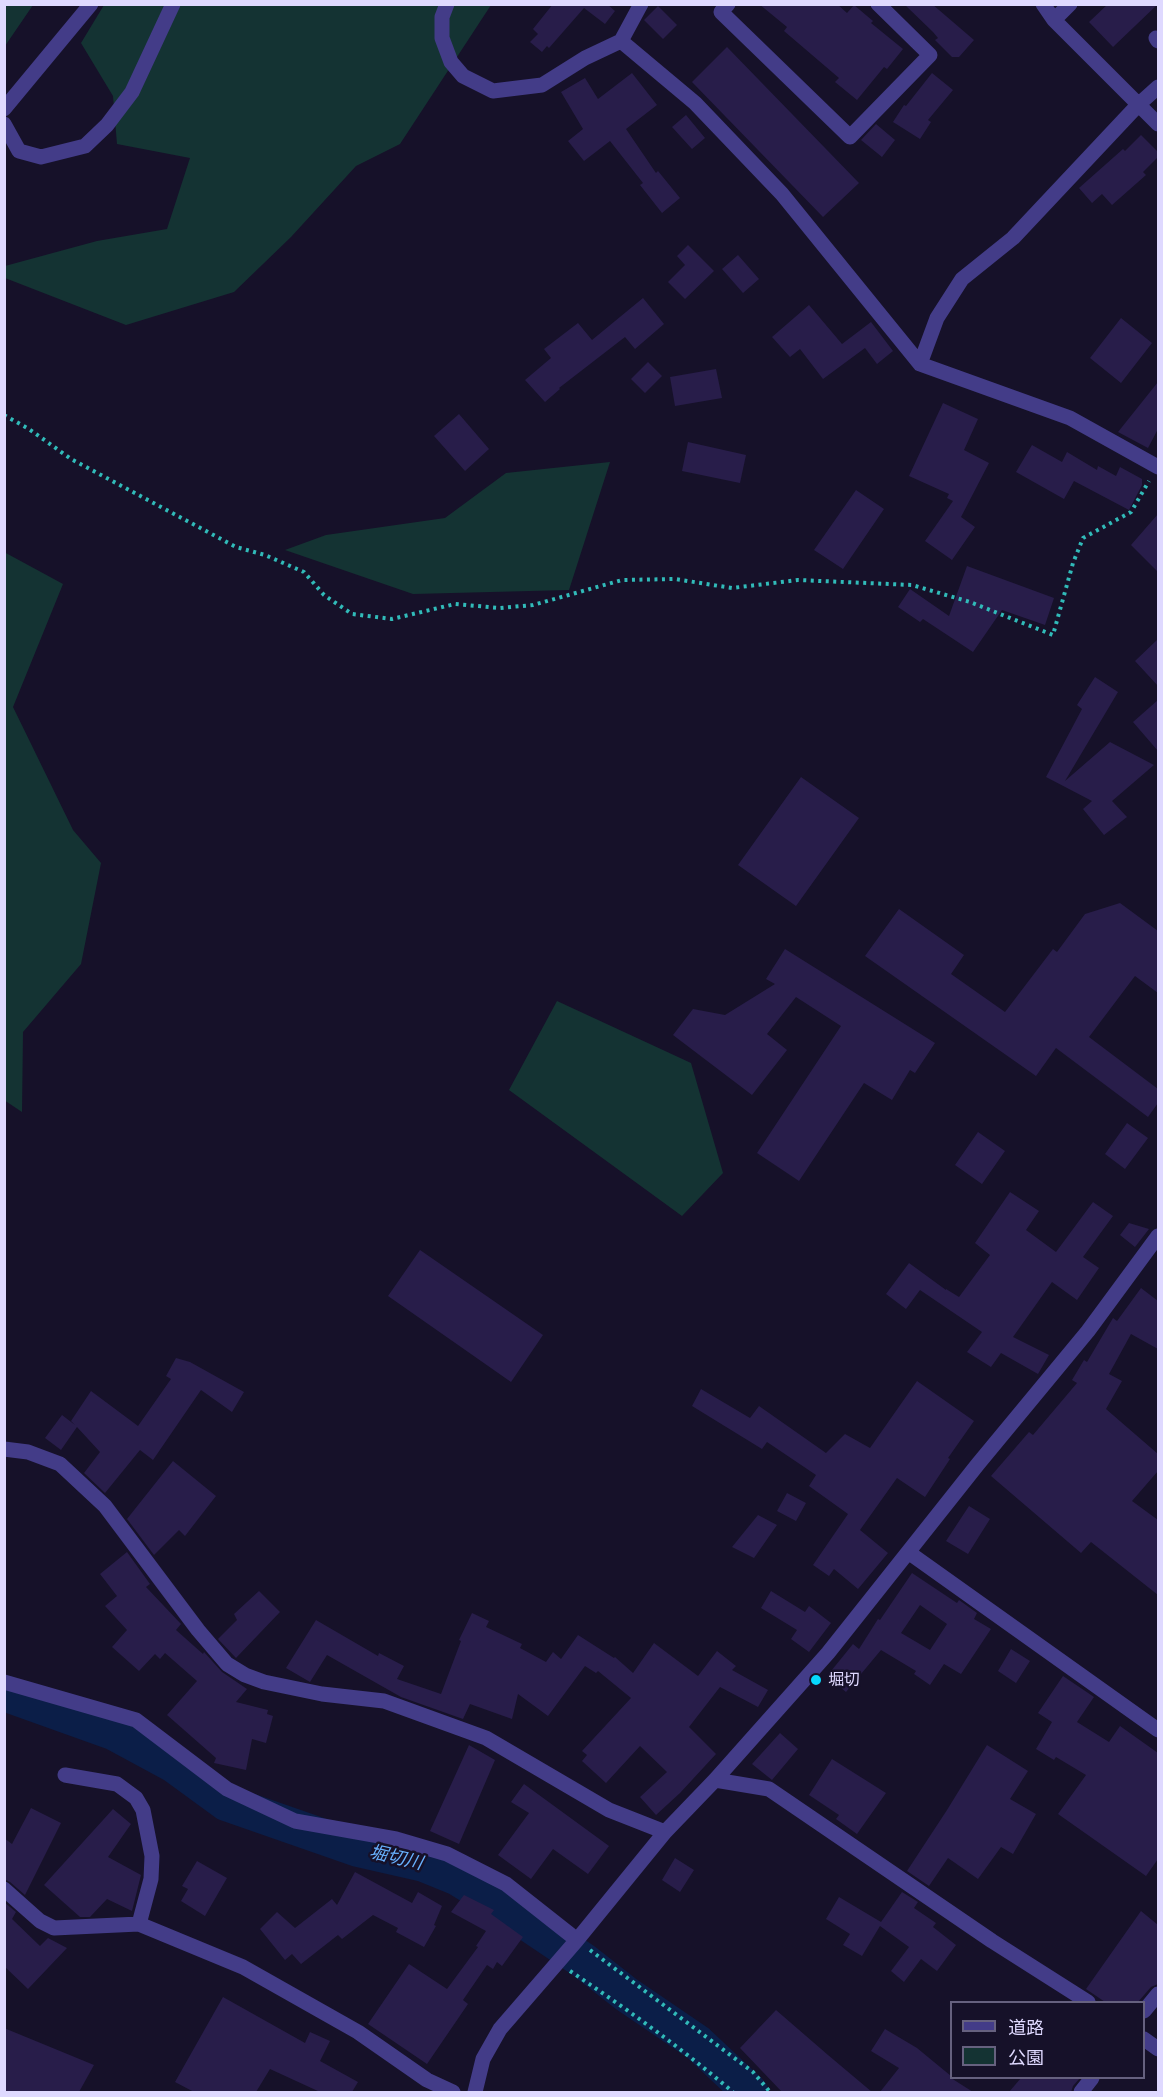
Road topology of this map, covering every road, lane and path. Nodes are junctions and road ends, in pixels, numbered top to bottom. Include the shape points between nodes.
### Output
1 (91, 4) edge
2 (173, 4) edge
3 (447, 4) edge
4 (641, 4) edge
5 (728, 4) edge
6 (878, 4) edge
7 (1043, 4) edge
8 (1070, 4) edge
9 (1054, 20) junction
10 (621, 41) junction
11 (1158, 87) edge
12 (1138, 105) junction
13 (4, 109) edge
14 (4, 124) edge
15 (1158, 124) edge
16 (920, 364) junction
17 (4, 415) edge
18 (1157, 463) edge
19 (1158, 1236) edge
20 (4, 1449) edge
21 (908, 1552) junction
22 (4, 1682) edge
23 (1158, 1730) edge
24 (65, 1775) dead end
25 (715, 1780) junction
26 (665, 1832) junction
27 (4, 1888) edge
28 (139, 1924) junction
29 (577, 1940) junction
30 (557, 1962) junction
31 (1158, 1994) edge
32 (1086, 2001) edge
33 (1145, 2009) edge
34 (1145, 2040) edge
35 (1158, 2049) edge
36 (1091, 2079) edge
37 (453, 2092) edge
38 (475, 2092) edge
39 (734, 2092) edge
40 (770, 2092) edge
41 (1081, 2092) edge

1 - 13 street
2 - 14 street via 132,92 85,146 41,157 19,151
3 - 10 street via 442,17 442,38 451,62 463,76 493,91 542,85
4 - 10 street
5 - 6 street via 721,12 850,137 930,55
7 - 9 street
8 - 9 street
9 - 12 street
10 - 16 street via 695,102 783,194
11 - 12 street
12 - 15 street
12 - 16 street via 1013,238 962,279 937,318
16 - 18 street via 1070,418
17 - 18 path via 71,459 236,547 304,572 324,595 352,614 392,619 455,604 500,608 533,605 622,580 675,579 732,588 798,580 912,585 970,602 1053,635 1083,538 1131,512
19 - 21 street via 1088,1331
20 - 26 street via 28,1452 60,1464 105,1506 198,1630 227,1664 245,1675 322,1694 384,1701 486,1738 609,1810
21 - 23 street
21 - 25 street via 828,1653
22 - 29 street via 136,1720 227,1789 294,1821 396,1839 447,1854 506,1884
24 - 28 street via 117,1784 136,1798 143,1810 152,1856 151,1879
25 - 26 street
25 - 32 street via 770,1789
26 - 29 street
27 - 28 street via 40,1921 54,1928
28 - 37 street via 243,1967 358,2032 426,2080
29 - 30 street
29 - 40 path via 753,2072
30 - 38 street via 500,2029 483,2059
30 - 39 path via 638,2017
31 - 33 street
34 - 35 street
36 - 41 street

